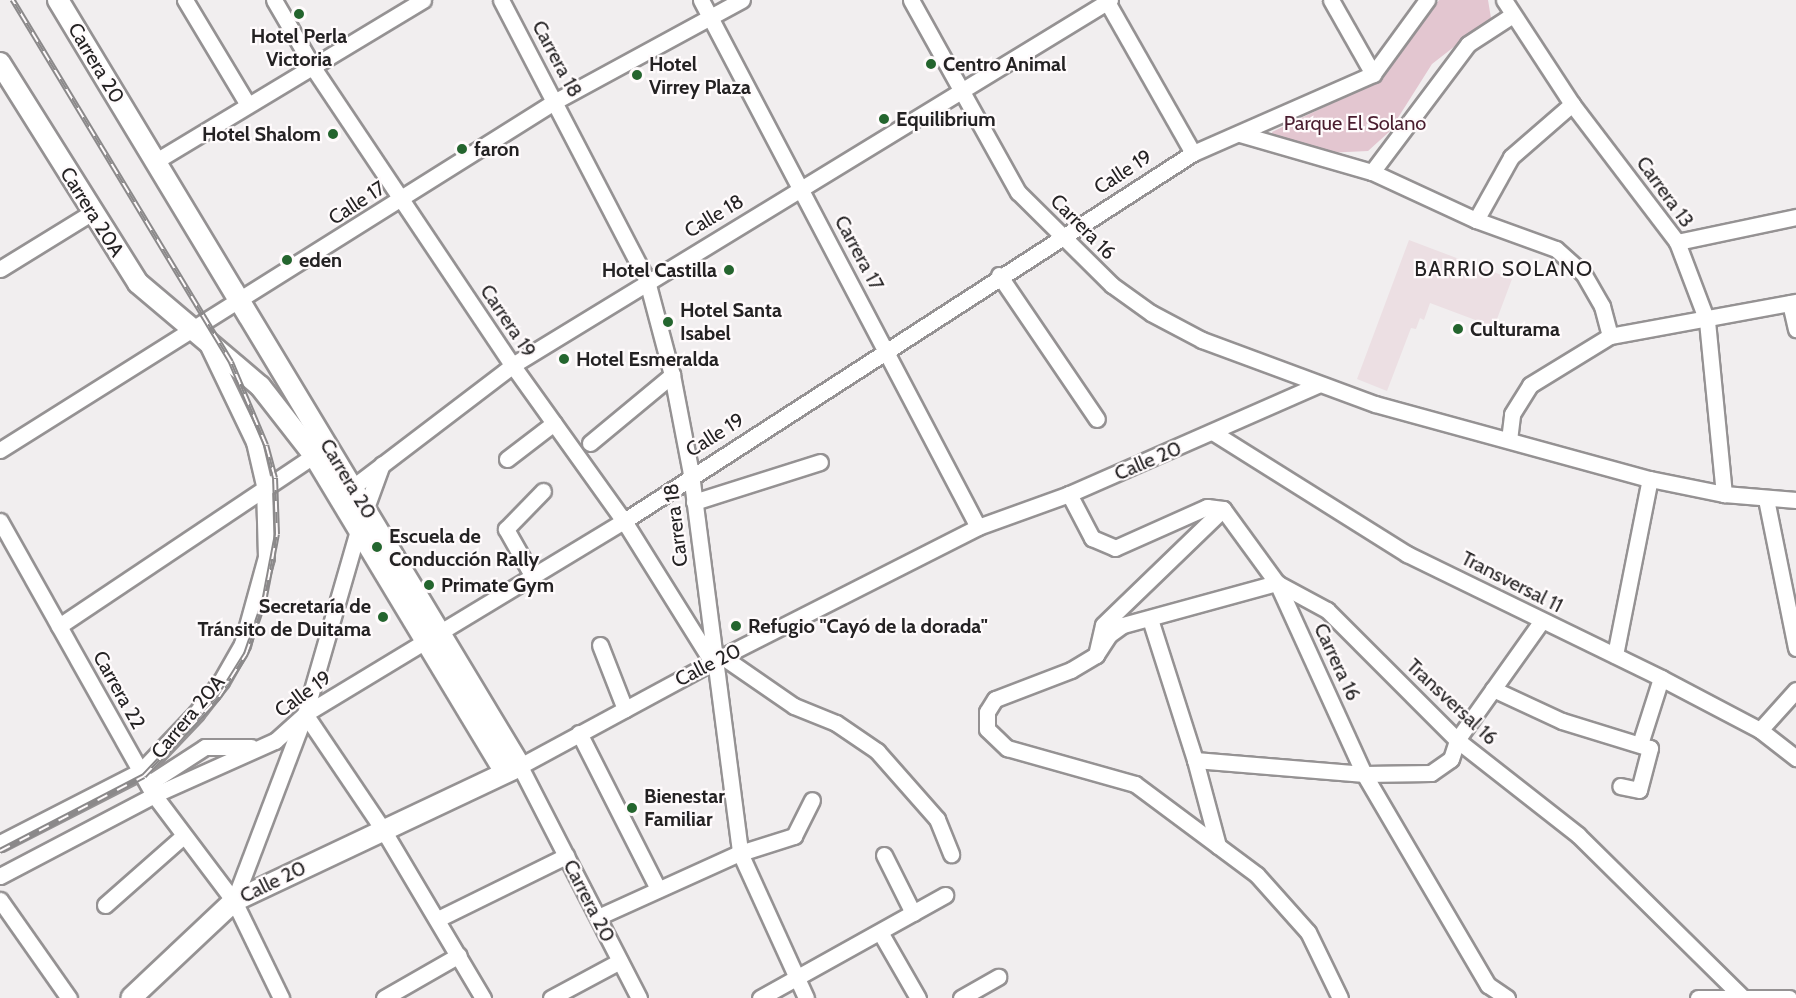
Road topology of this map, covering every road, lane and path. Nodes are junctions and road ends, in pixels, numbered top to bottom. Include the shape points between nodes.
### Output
1 (58, 0) edge
2 (185, 0) edge
3 (274, 0) edge
4 (423, 0) edge
5 (501, 0) edge
6 (700, 0) edge
7 (742, 0) edge
8 (911, 0) edge
9 (1108, 0) edge
10 (1331, 0) edge
11 (1427, 0) edge
12 (1504, 0) edge
13 (1510, 8) edge
14 (710, 17) junction
15 (0, 63) edge
16 (312, 66) junction
17 (1372, 74) junction
18 (964, 91) junction
19 (556, 101) junction
20 (1572, 104) junction
21 (248, 105) junction
22 (1240, 134) junction
23 (1193, 153) junction
24 (156, 162) junction
25 (1372, 172) junction
26 (800, 190) junction
27 (400, 200) junction
28 (91, 213) junction
29 (1796, 217) edge
30 (1476, 220) junction
31 (1062, 236) junction
32 (1677, 242) junction
33 (0, 269) edge
34 (999, 274) junction
35 (647, 281) junction
36 (241, 301) junction
37 (1793, 303) edge
38 (1707, 321) junction
39 (1796, 324) edge
40 (1796, 329) edge
41 (199, 336) junction
42 (1610, 336) junction
43 (887, 352) junction
44 (279, 365) junction
45 (513, 366) junction
46 (672, 375) junction
47 (1317, 385) junction
48 (260, 386) junction
49 (1096, 418) dead end
50 (554, 423) junction
51 (1214, 433) junction
52 (1509, 440) junction
53 (590, 443) dead end
54 (0, 450) edge
55 (320, 450) junction
56 (507, 459) dead end
57 (820, 462) dead end
58 (382, 464) junction
59 (691, 474) junction
60 (1650, 479) junction
61 (264, 485) junction
62 (353, 487) junction
63 (543, 491) dead end
64 (1069, 494) junction
65 (1724, 494) junction
66 (1766, 499) junction
67 (1796, 500) edge
68 (694, 502) junction
69 (365, 509) junction
70 (1222, 509) junction
71 (624, 520) junction
72 (0, 521) edge
73 (978, 527) junction
74 (358, 530) junction
75 (532, 575) junction
76 (1277, 583) junction
77 (1150, 619) junction
78 (1541, 622) junction
79 (59, 626) junction
80 (433, 635) junction
81 (600, 645) dead end
82 (1796, 648) edge
83 (1096, 655) junction
84 (1615, 655) junction
85 (718, 659) junction
86 (1661, 678) junction
87 (1493, 689) junction
88 (1796, 690) edge
89 (625, 709) junction
90 (305, 714) junction
91 (1760, 730) junction
92 (579, 733) junction
93 (1457, 740) junction
94 (1640, 744) junction
95 (257, 747) junction
96 (1796, 758) edge
97 (1195, 759) junction
98 (512, 769) junction
99 (1364, 774) junction
100 (148, 783) junction
101 (1620, 786) dead end
102 (812, 800) dead end
103 (382, 828) junction
104 (182, 837) junction
105 (0, 843) edge
106 (1218, 846) junction
107 (740, 853) junction
108 (951, 854) dead end
109 (884, 855) dead end
110 (566, 856) junction
111 (0, 876) edge
112 (658, 889) junction
113 (945, 895) dead end
114 (0, 900) edge
115 (234, 902) junction
116 (105, 905) dead end
117 (913, 913) junction
118 (598, 916) junction
119 (438, 919) junction
120 (880, 932) junction
121 (459, 955) junction
122 (620, 961) junction
123 (796, 977) junction
124 (998, 977) dead end
125 (1741, 996) junction
126 (69, 998) edge
127 (131, 998) edge
128 (281, 998) edge
129 (384, 998) edge
130 (483, 998) edge
131 (551, 998) edge
132 (639, 998) edge
133 (760, 998) edge
134 (806, 998) edge
135 (918, 998) edge
136 (960, 998) edge
137 (1340, 998) edge
138 (1507, 998) edge
139 (1698, 998) edge
140 (1771, 998) edge
141 (1790, 998) edge

1 - 24 street, Carrera 20
2 - 21 street
3 - 16 street, Carrera 19
4 - 16 street
5 - 19 street, Carrera 18
6 - 14 street, Carrera 17
7 - 14 street, Calle 17
8 - 18 street, Carrera 16
9 - 18 street, Calle 18
9 - 23 street
10 - 17 street
11 - 17 street, Calle 19
12 - 13 street, Carrera 13
13 - 20 street, Carrera 13
13 - 25 street via 1468,44
14 - 19 street, Calle 17
14 - 26 street, Carrera 17
15 - 28 street, Carrera 20A
16 - 21 street
16 - 27 street, Carrera 19
17 - 22 street, Calle 19
18 - 26 street, Calle 18
18 - 31 street, Carrera 16 via 1018,192
19 - 27 street, Calle 17
19 - 35 street, Carrera 18
20 - 30 street via 1512,157
20 - 32 street, Carrera 13
21 - 24 street
22 - 23 street, Calle 19
22 - 25 street
23 - 31 street, Calle 19
24 - 36 street, Carrera 20
25 - 30 street
26 - 35 street, Calle 18
26 - 43 street, Carrera 17
27 - 36 street, Calle 17
27 - 45 street, Carrera 19
28 - 33 street
28 - 41 street, Carrera 20A via 138,283
29 - 32 street
30 - 42 street via 1556,249 1583,273 1602,306
31 - 34 street, Calle 19
31 - 47 street, Carrera 16 via 1112,285 1152,313 1202,340
32 - 38 street, Carrera 13
34 - 43 street, Calle 19
34 - 49 street
35 - 45 street, Calle 18
35 - 46 street, Carrera 18
36 - 41 street, Calle 17
36 - 44 street, Carrera 20
37 - 38 street
37 - 39 street
38 - 42 street
38 - 65 street, Carrera 13
39 - 40 street
41 - 48 street, Carrera 20A
41 - 54 street, Calle 17
41 - 61 street, Carrera 20A via 254,442
42 - 52 street via 1530,385 1512,414
43 - 59 street, Calle 19
43 - 73 street, Carrera 17
44 - 48 street via 275,380
44 - 55 street, Carrera 20
45 - 50 street, Carrera 19
45 - 58 street, Calle 18
46 - 53 street
46 - 59 street, Carrera 18
47 - 51 street, Calle 20
47 - 52 street, Carrera 16
48 - 55 street, Carrera 20A
50 - 56 street
50 - 71 street, Carrera 19
51 - 64 street, Calle 20
51 - 78 street, Transversal 11 via 1407,554
52 - 60 street, Carrera 16
55 - 61 street
55 - 62 street, Carrera 20
55 - 74 street, Carrera 20A
57 - 68 street
58 - 62 street, Calle 18
58 - 69 street
59 - 68 street, Carrera 18
59 - 71 street, Calle 19
60 - 65 street, Carrera 16
60 - 84 street
61 - 79 street
61 - 100 street, Carrera 20A via 266,557 242,644 221,681
62 - 69 street, Carrera 20
63 - 75 street via 506,529
64 - 70 street via 1092,537 1115,548 1207,507
64 - 73 street, Calle 20
65 - 66 street, Carrera 16
66 - 67 street, Carrera 16
66 - 82 street
68 - 85 street, Carrera 18
69 - 74 street
69 - 80 street, Carrera 20
70 - 76 street, Carrera 16
70 - 83 street via 1103,625
71 - 75 street, Calle 19
71 - 85 street, Carrera 19
72 - 79 street, Carrera 22
73 - 85 street, Calle 20
74 - 80 street, Carrera 20A
74 - 90 street
75 - 80 street, Calle 19
76 - 77 street
76 - 93 street, Transversal 16 via 1327,610
76 - 99 street, Carrera 16
77 - 83 street via 1124,625 1109,635
77 - 97 street
78 - 84 street, Transversal 11
78 - 87 street
79 - 100 street, Carrera 22
80 - 90 street, Calle 19
80 - 98 street, Carrera 20
81 - 89 street
83 - 106 street via 1071,670 995,699 987,711 987,729 1007,748 1135,784
84 - 86 street, Transversal 11
85 - 89 street, Calle 20
85 - 107 street, Carrera 18
85 - 108 street via 794,706 836,723 877,752 937,819
86 - 91 street, Transversal 11
86 - 94 street
87 - 93 street
87 - 94 street via 1562,721
88 - 91 street
89 - 92 street, Calle 20
90 - 95 street, Calle 19 via 275,741
90 - 103 street
90 - 115 street
91 - 96 street, Transversal 11
92 - 98 street, Calle 20
92 - 112 street
93 - 99 street via 1451,759 1431,773
93 - 125 street, Transversal 16 via 1578,835
94 - 101 street via 1650,748 1639,790
95 - 100 street, Calle 19
95 - 100 street via 205,747
97 - 99 street
97 - 106 street
98 - 103 street, Calle 20
98 - 110 street, Carrera 20
99 - 138 street, Carrera 16 via 1488,985
100 - 104 street, Carrera 22
100 - 105 street, Carrera 20A
100 - 111 street, Calle 19
102 - 107 street via 794,836
103 - 115 street, Calle 20
103 - 119 street
104 - 115 street, Carrera 22
104 - 116 street
106 - 137 street via 1257,875 1308,932
107 - 112 street
107 - 123 street, Carrera 18
109 - 117 street
110 - 118 street, Carrera 20
110 - 119 street
112 - 118 street
113 - 117 street
114 - 126 street
115 - 127 street, Calle 20
115 - 128 street, Carrera 22
117 - 120 street
118 - 122 street, Carrera 20
119 - 121 street
120 - 123 street
120 - 135 street
121 - 129 street
121 - 130 street
122 - 131 street
122 - 132 street, Carrera 20
123 - 133 street
123 - 134 street, Carrera 18
124 - 136 street
125 - 139 street
125 - 140 street
140 - 141 street

